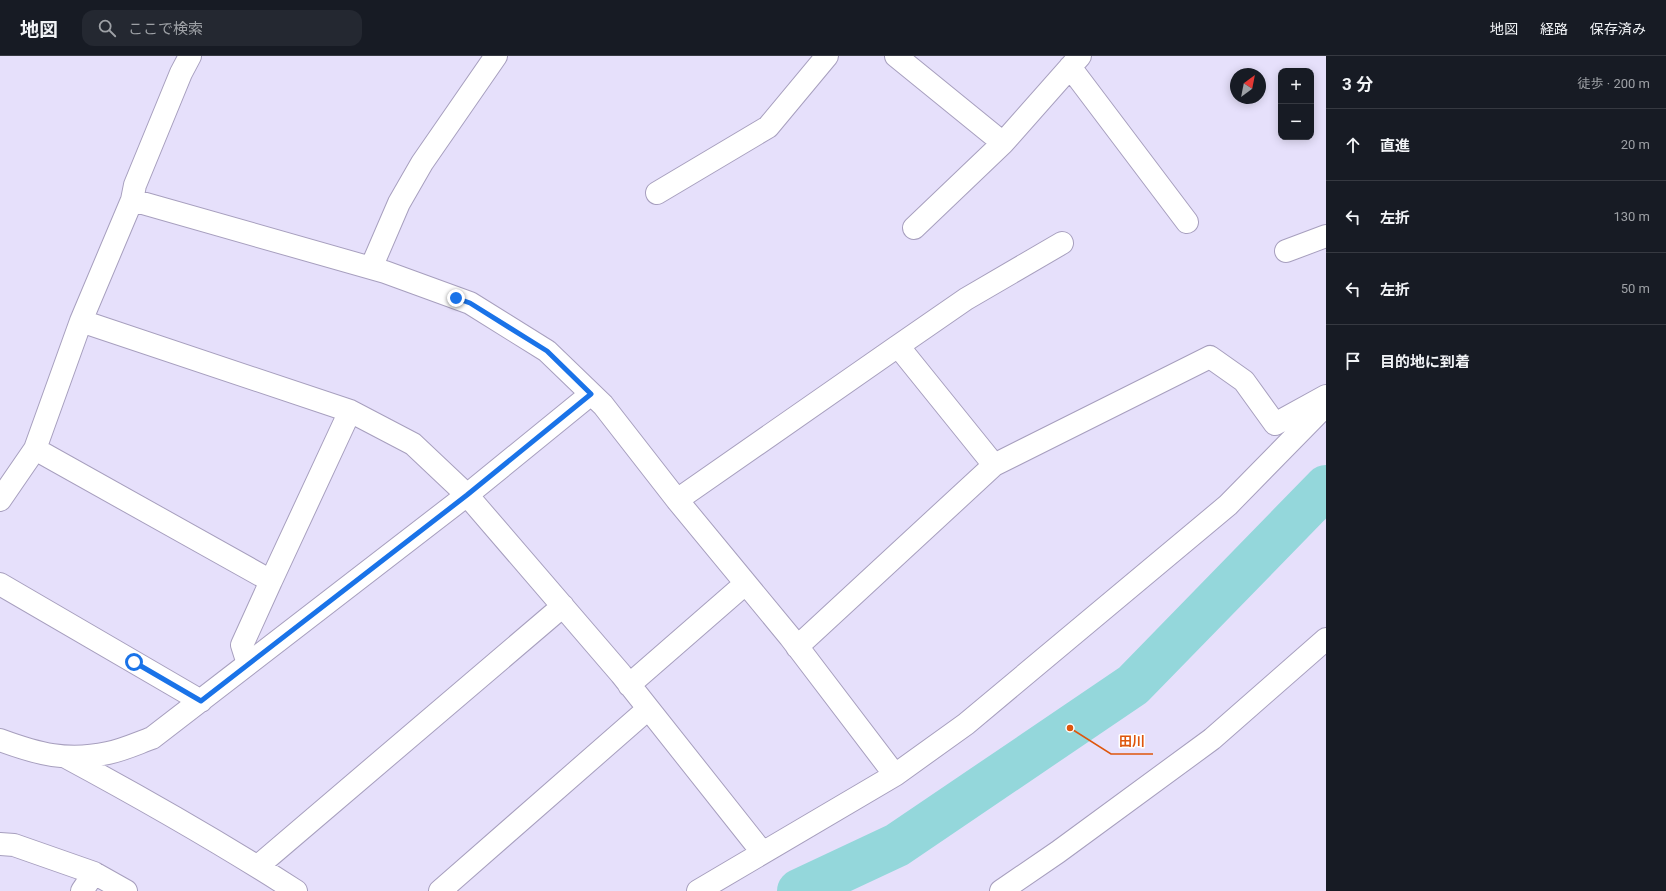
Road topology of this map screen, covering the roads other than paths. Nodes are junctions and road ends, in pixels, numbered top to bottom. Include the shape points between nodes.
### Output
1 (190, 56) edge
2 (496, 56) edge
3 (827, 56) edge
4 (896, 56) edge
5 (1075, 62) edge
6 (1003, 143) junction
7 (657, 193) dead end
8 (132, 200) junction
9 (1187, 222) dead end
10 (914, 228) dead end
11 (1326, 236) edge
12 (1062, 243) dead end
13 (1286, 251) dead end
14 (371, 268) junction
15 (81, 321) junction
16 (898, 346) junction
17 (591, 394) junction
18 (1326, 396) edge
19 (1326, 405) edge
20 (350, 411) junction
21 (35, 449) junction
22 (994, 465) junction
23 (467, 495) junction
24 (0, 500) edge
25 (677, 500) junction
26 (270, 581) junction
27 (0, 584) edge
28 (745, 584) junction
29 (563, 606) junction
30 (1326, 639) edge
31 (797, 647) junction
32 (248, 664) junction
33 (629, 684) junction
34 (201, 701) junction
35 (648, 709) junction
36 (0, 740) edge
37 (66, 757) junction
38 (895, 775) junction
39 (0, 844) edge
40 (762, 852) junction
41 (258, 866) junction
42 (88, 882) edge
43 (126, 891) edge
44 (296, 891) edge
45 (440, 891) edge
46 (698, 891) edge
47 (1001, 891) edge

1 - 8 street via 134,185
2 - 14 street via 422,162 399,203
3 - 7 street via 768,127
4 - 6 street
5 - 6 street
5 - 9 street
6 - 10 street
8 - 14 street
8 - 15 street
11 - 13 street
12 - 16 street via 966,298
14 - 17 street via 470,303 547,351
15 - 20 street
15 - 21 street
16 - 22 street
16 - 25 street
17 - 23 street
17 - 25 street via 603,405
18 - 22 street via 1275,424 1244,381 1210,357
19 - 38 street via 1228,505 1028,674 966,724
20 - 23 street via 413,444
20 - 26 street
21 - 24 street
21 - 26 street
22 - 31 street
23 - 29 street
23 - 32 street
25 - 28 street
26 - 32 street via 242,645
27 - 34 street
28 - 31 street
28 - 33 street
29 - 33 street
29 - 41 street
30 - 47 street via 1212,738
31 - 38 street
32 - 34 street
33 - 35 street
34 - 37 street via 152,738 108,753
35 - 40 street
35 - 45 street
36 - 37 street via 34,752
37 - 41 street
38 - 40 street
39 - 42 street via 14,845
40 - 46 street
41 - 44 street
42 - 43 street

